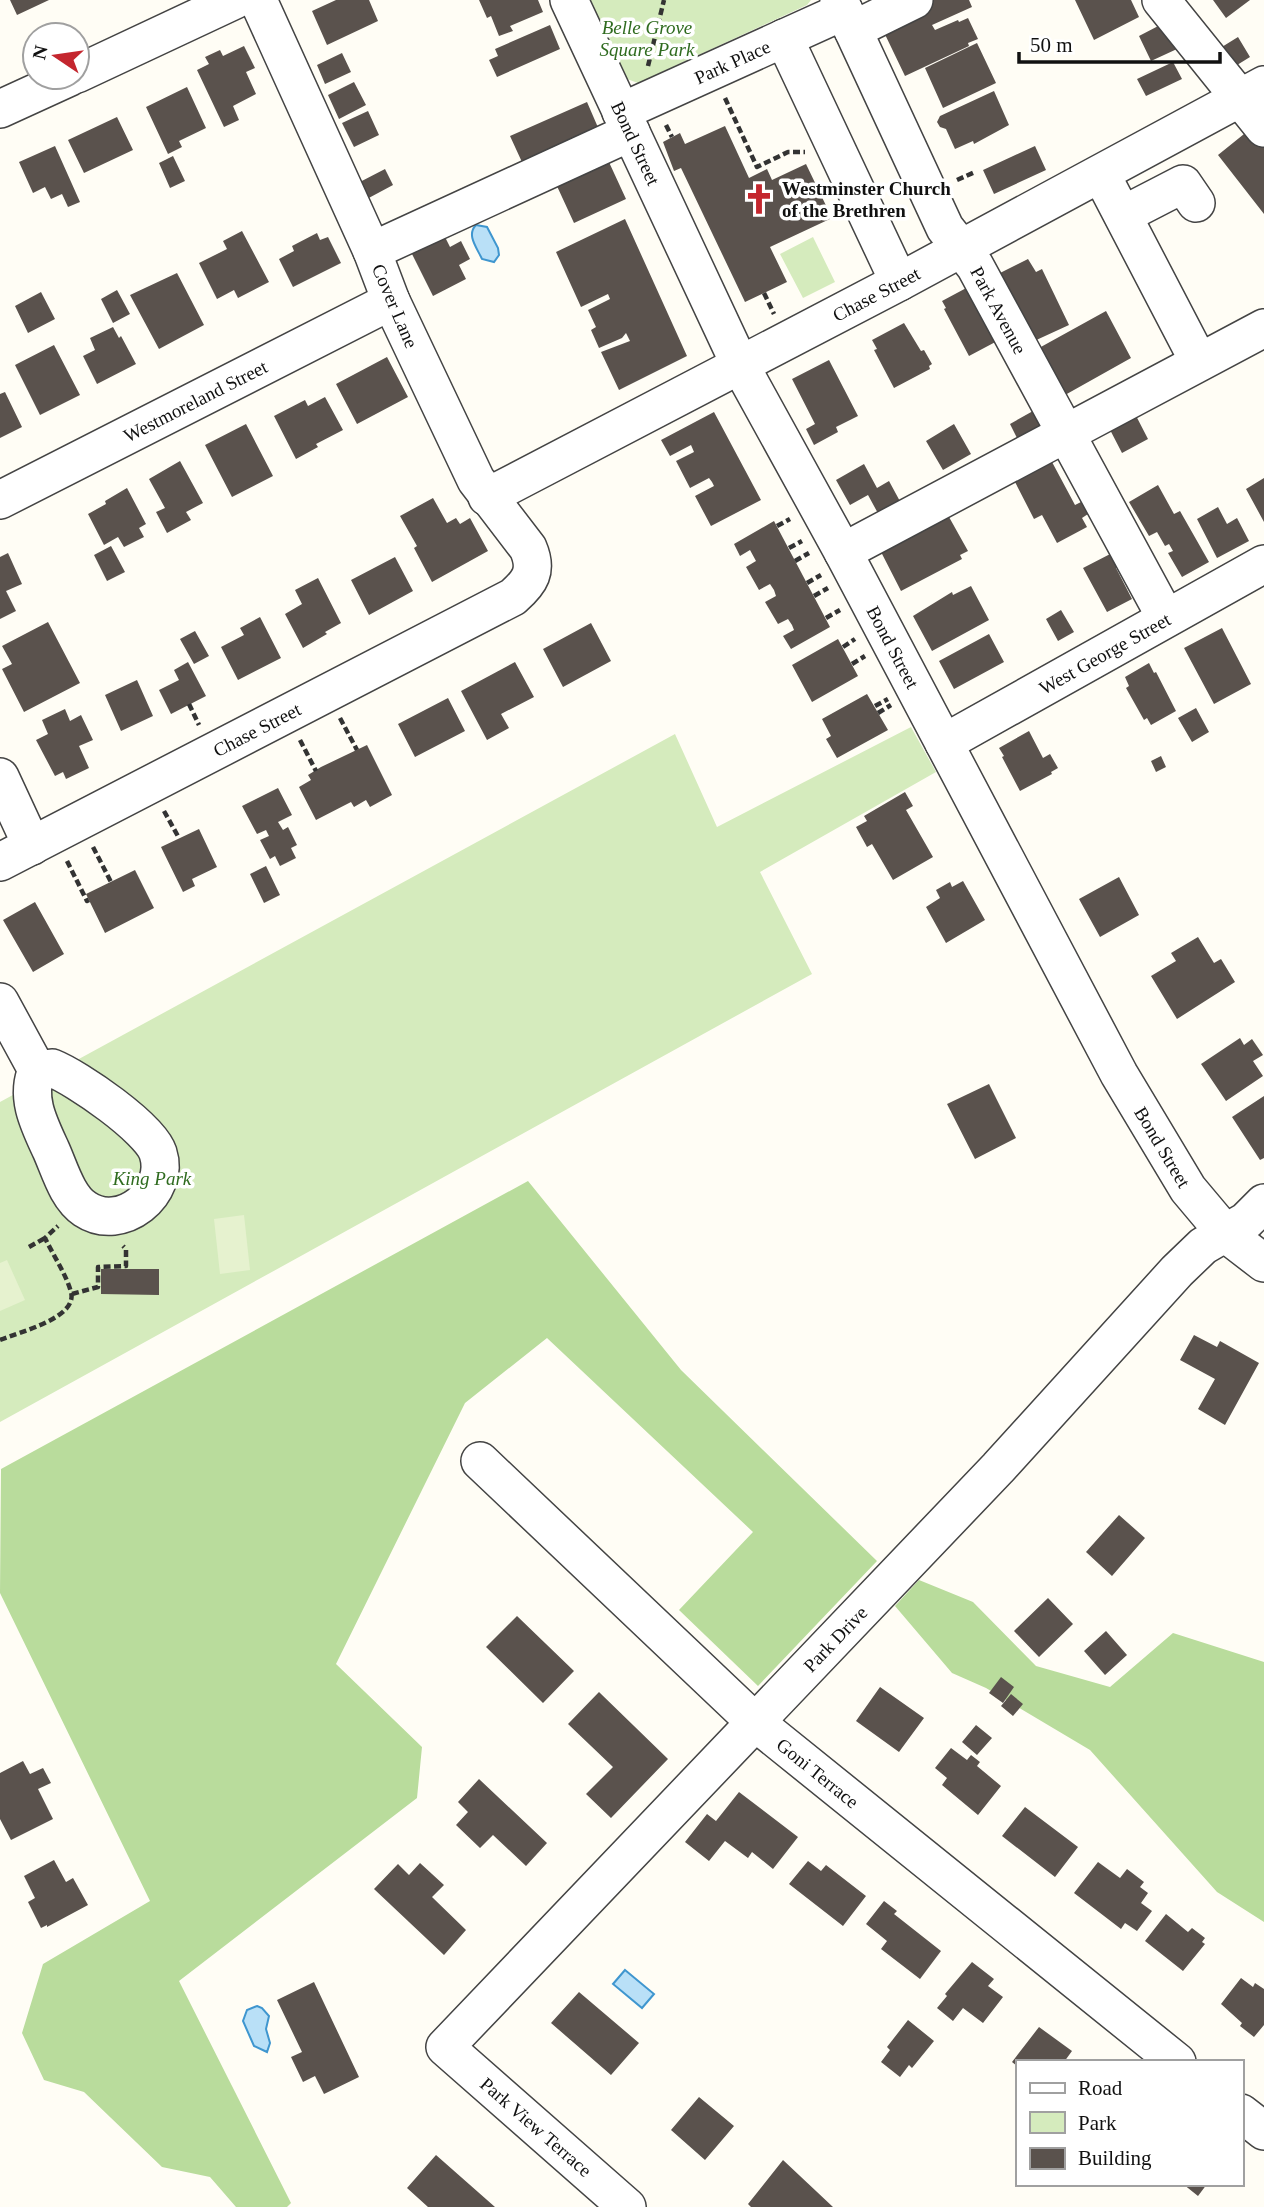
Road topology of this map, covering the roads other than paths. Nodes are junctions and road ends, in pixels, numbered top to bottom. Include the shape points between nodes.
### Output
1 (235, 0) edge
2 (258, 0) edge
3 (569, 0) edge
4 (914, 0) edge
5 (1161, 0) edge
6 (846, 13) edge
7 (785, 38) junction
8 (91, 67) edge
9 (40, 91) edge
10 (1252, 91) edge
11 (0, 110) edge
12 (626, 122) junction
13 (1264, 128) edge
14 (1101, 174) junction
15 (1196, 203) dead end
16 (1123, 215) junction
17 (961, 249) junction
18 (372, 251) junction
19 (900, 282) junction
20 (391, 301) junction
21 (1264, 328) edge
22 (1199, 362) junction
23 (740, 365) junction
24 (1066, 432) junction
25 (487, 497) junction
26 (0, 500) edge
27 (825, 560) junction
28 (1264, 564) edge
29 (513, 597) joint
30 (1166, 618) junction
31 (944, 743) junction
32 (0, 777) edge
33 (49, 852) junction
34 (0, 863) edge
35 (0, 1002) edge
36 (37, 1070) dead end
37 (1264, 1203) edge
38 (1225, 1233) junction
39 (1264, 1264) edge
40 (480, 1461) dead end
41 (755, 1722) junction
42 (444, 2047) joint
43 (1175, 2060) edge
44 (1243, 2115) edge
45 (1264, 2131) edge
46 (627, 2207) edge

1 - 8 street
2 - 18 street, Cover Lane
3 - 12 street, Bond Street
4 - 6 street, Park Place
5 - 10 street
6 - 7 street, Park Place
6 - 17 street, Park Avenue via 945,228
7 - 12 street, Park Place
7 - 19 street
9 - 11 street
10 - 13 street
10 - 14 street, Chase Street
12 - 18 street, Park Place
12 - 23 street, Bond Street
14 - 16 street
14 - 17 street, Chase Street
15 - 16 street via 1183,184
16 - 22 street
17 - 19 street, Chase Street
17 - 24 street, Park Avenue via 975,266
18 - 20 street, Cover Lane
19 - 23 street, Chase Street
20 - 25 street, Cover Lane
20 - 26 street, Westmoreland Street
21 - 22 street
22 - 24 street
23 - 25 street, Chase Street
23 - 27 street, Bond Street
24 - 27 street
24 - 30 street, Park Avenue
25 - 29 street, Cover Lane via 532,558 527,584
27 - 31 street, Bond Street
28 - 30 street, West George Street
29 - 33 street, Chase Street
30 - 31 street, West George Street
31 - 38 street, Bond Street via 1125,1084 1188,1189
32 - 33 street
33 - 34 street, Chase Street
35 - 36 street
37 - 38 street, Park Drive
38 - 39 street, Bond Street
38 - 41 street, Park Drive via 1177,1271 998,1468
40 - 41 street, Goni Terrace
41 - 42 street, Park Drive
41 - 43 street, Goni Terrace
42 - 46 street, Park View Terrace
44 - 45 street

